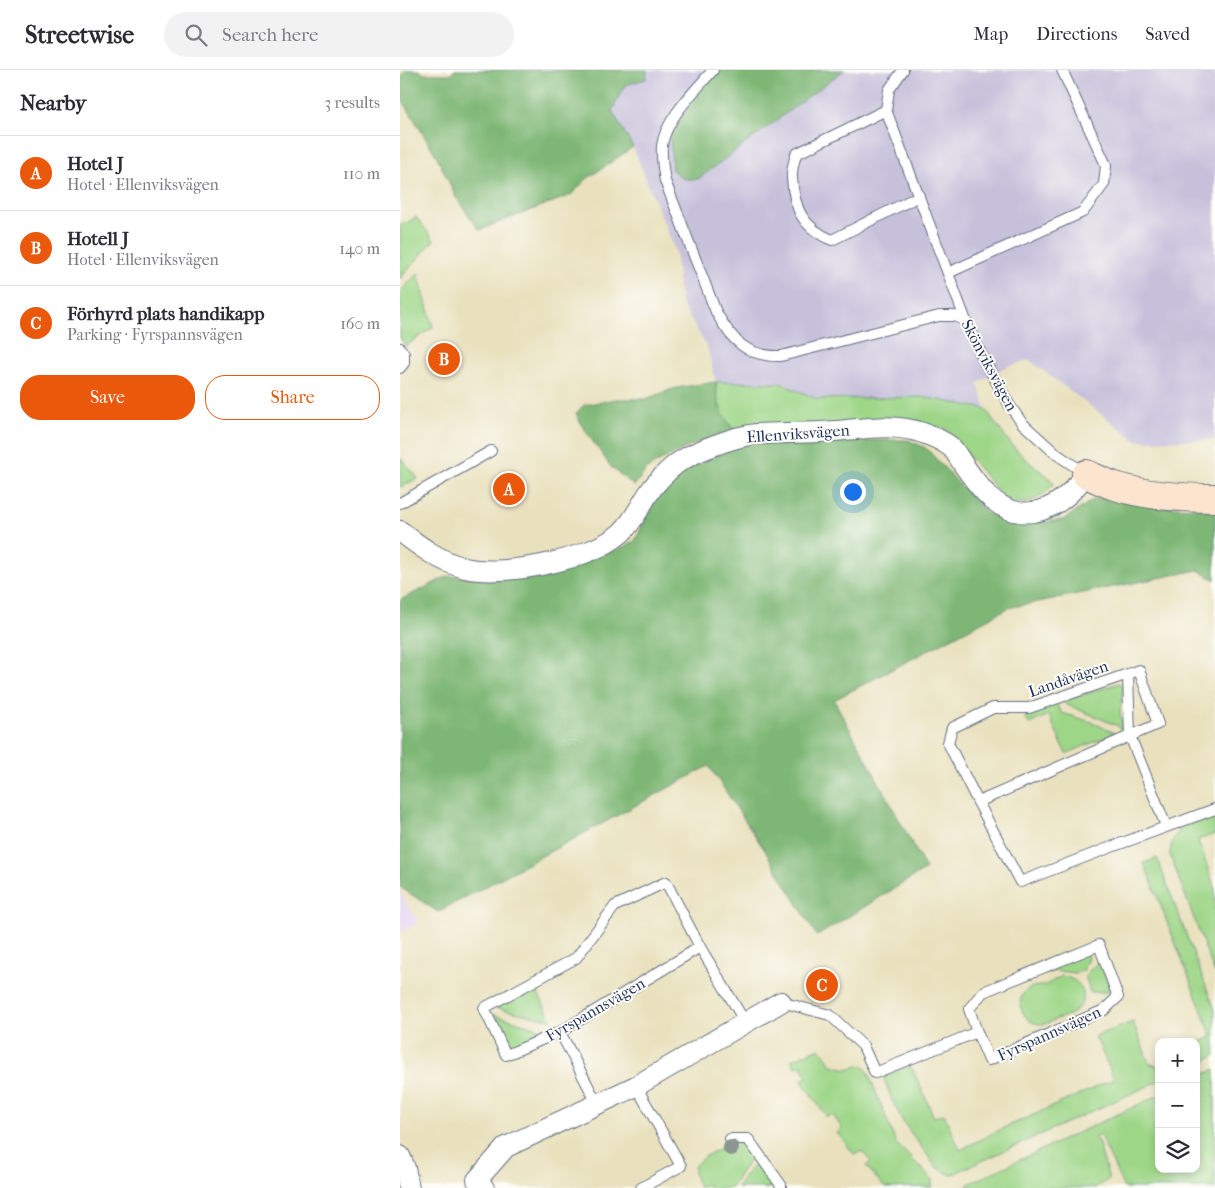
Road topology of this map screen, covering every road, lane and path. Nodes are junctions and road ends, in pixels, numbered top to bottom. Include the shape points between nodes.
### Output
1 (713, 70) edge
2 (903, 70) edge
3 (1062, 70) edge
4 (886, 110) junction
5 (919, 196) junction
6 (948, 273) junction
7 (966, 321) junction
8 (400, 348) edge
9 (400, 368) edge
10 (492, 451) dead end
11 (1086, 474) junction
12 (1215, 498) edge
13 (400, 503) edge
14 (400, 531) edge
15 (1128, 674) junction
16 (1130, 736) junction
17 (978, 802) junction
18 (1215, 809) edge
19 (1166, 826) junction
20 (700, 947) junction
21 (781, 1002) joint
22 (745, 1022) junction
23 (560, 1032) junction
24 (977, 1032) junction
25 (636, 1086) junction
26 (597, 1103) junction
27 (730, 1139) dead end
28 (400, 1156) edge
29 (409, 1188) edge
30 (484, 1188) edge
31 (641, 1188) edge
32 (781, 1188) edge

1 - 7 lane via 671,120 662,145 662,164 665,181 716,312 734,339 756,354 782,356 939,316 955,316
2 - 4 lane via 889,90
3 - 6 lane via 1106,165 1104,184 1082,212
4 - 5 lane, Skönviksvägen
4 - 5 lane via 796,154 791,176 796,204 804,222 818,234 832,240
5 - 6 lane, Skönviksvägen
6 - 7 lane, Skönviksvägen
7 - 11 lane, Skönviksvägen via 1022,423 1055,454
8 - 9 lane via 404,354
10 - 13 lane
11 - 12 street, Skönviksvägen via 1139,491
11 - 14 street, Ellenviksvägen via 1075,489 1055,504 1042,511 1024,514 1006,510 992,500 952,448 921,432 867,428 754,434 731,440 675,464 652,488 633,521 619,534 587,552 561,561 500,569 466,568 434,555
15 - 16 lane, Landåvägen
15 - 16 lane via 1140,670 1158,724
15 - 17 lane, Landåvägen via 1029,708 993,708 952,728 948,743
16 - 17 lane
16 - 19 lane, Landåvägen
17 - 19 lane, Landåvägen via 1020,882
18 - 19 lane, Landåvägen
20 - 22 lane, Fyrspannsvägen
20 - 23 lane, Fyrspannsvägen
20 - 23 lane, Fyrspannsvägen via 666,882 615,906 576,958 484,1008 506,1055
21 - 22 street, Fyrspannsvägen
21 - 24 lane, Fyrspannsvägen via 830,1015 863,1046 875,1073
22 - 25 street, Fyrspannsvägen
23 - 26 lane
24 - 24 lane, Fyrspannsvägen via 969,1009 983,992 1099,945 1118,997 1104,1010 989,1060
25 - 26 street, Fyrspannsvägen
25 - 31 lane via 681,1166
26 - 30 street, Fyrspannsvägen via 506,1147 478,1180
27 - 32 lane via 748,1139 782,1185
28 - 29 street

